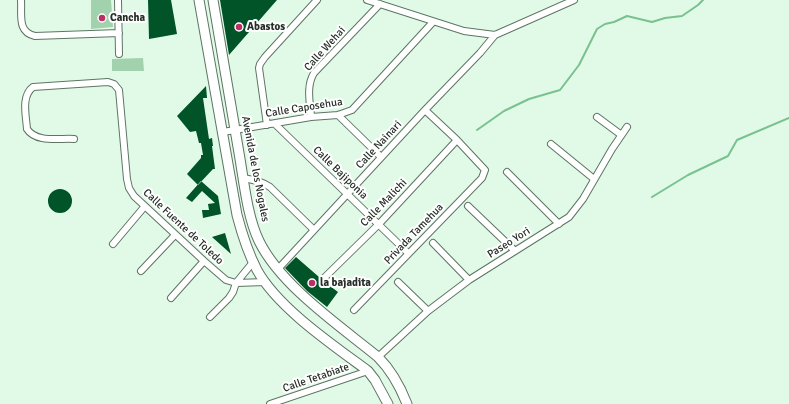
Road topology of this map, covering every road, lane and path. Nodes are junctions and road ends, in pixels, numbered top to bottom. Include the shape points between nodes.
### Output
1 (21, 0) edge
2 (118, 0) edge
3 (199, 0) edge
4 (213, 0) edge
5 (317, 0) edge
6 (367, 0) edge
7 (574, 0) edge
8 (380, 4) junction
9 (433, 22) junction
10 (119, 34) junction
11 (495, 35) junction
12 (119, 54) dead end
13 (425, 110) junction
14 (338, 115) junction
15 (311, 117) junction
16 (598, 117) dead end
17 (275, 124) junction
18 (267, 125) junction
19 (627, 127) dead end
20 (235, 129) junction
21 (223, 132) junction
22 (620, 134) junction
23 (74, 139) dead end
24 (458, 140) junction
25 (551, 144) dead end
26 (381, 158) junction
27 (508, 172) dead end
28 (243, 178) junction
29 (594, 179) junction
30 (347, 194) junction
31 (145, 206) junction
32 (468, 206) dead end
33 (379, 224) junction
34 (560, 224) junction
35 (314, 230) junction
36 (175, 235) junction
37 (433, 243) dead end
38 (113, 244) dead end
39 (514, 250) junction
40 (408, 253) junction
41 (204, 261) junction
42 (254, 261) junction
43 (278, 269) junction
44 (141, 271) dead end
45 (323, 279) dead end
46 (469, 280) junction
47 (266, 282) junction
48 (398, 282) dead end
49 (236, 283) junction
50 (172, 298) dead end
51 (354, 310) dead end
52 (428, 311) junction
53 (210, 317) dead end
54 (378, 357) junction
55 (368, 371) junction
56 (270, 404) edge
57 (388, 404) edge
58 (407, 404) edge

1 - 10 street via 22,28 30,35
2 - 10 street
3 - 21 main road
4 - 20 main road, Avenida de los Nogales
5 - 18 street via 260,64
6 - 8 street
7 - 11 street
8 - 9 street
8 - 15 street, Calle Wehai via 314,72 309,87
9 - 11 street via 464,32
9 - 14 street, Calle Caposehua via 352,110
10 - 12 street
11 - 13 street, Calle Nainari
13 - 24 street
13 - 26 street, Calle Nainari
14 - 15 street, Calle Caposehua
14 - 26 street
15 - 17 street, Calle Caposehua
16 - 22 street
17 - 18 street, Calle Caposehua
17 - 30 street, Calle Bajiponia
18 - 20 street, Calle Caposehua
19 - 22 street, Paseo Yori
20 - 21 street, Calle Caposehua
20 - 28 main road, Avenida de los Nogales
21 - 42 main road via 241,231
22 - 29 street, Paseo Yori
23 - 31 street, Calle Fuente de Toledo via 38,138 29,132 26,98 30,90 33,87 108,82 114,84 119,90 129,188
24 - 33 street, Calle Malichi
24 - 40 street, Privada Tamehua via 485,170 482,178
25 - 29 street
26 - 30 street, Calle Nainari
27 - 34 street
28 - 35 street via 258,180 270,186
28 - 43 main road, Avenida de los Nogales via 255,231
29 - 34 street, Paseo Yori via 576,210
30 - 33 street, Calle Bajiponia
30 - 35 street, Calle Nainari
31 - 36 street, Calle Fuente de Toledo
31 - 38 street
32 - 39 street
33 - 40 street, Calle Bajiponia
33 - 45 street, Calle Malichi
34 - 39 street, Paseo Yori
35 - 43 street, Calle Nainari
36 - 41 street, Calle Fuente de Toledo
36 - 44 street
37 - 46 street
39 - 46 street, Paseo Yori
40 - 51 street, Privada Tamehua
41 - 49 street, Calle Fuente de Toledo via 226,280
41 - 50 street
42 - 47 main road
42 - 49 street
43 - 54 main road, Avenida de los Nogales via 310,302
46 - 52 street, Paseo Yori
47 - 49 street
47 - 55 main road via 296,315
48 - 52 street
49 - 53 street via 234,292
52 - 54 street, Paseo Yori
54 - 58 main road, Avenida de los Nogales via 397,381
55 - 56 street, Calle Tetabiate
55 - 57 main road

